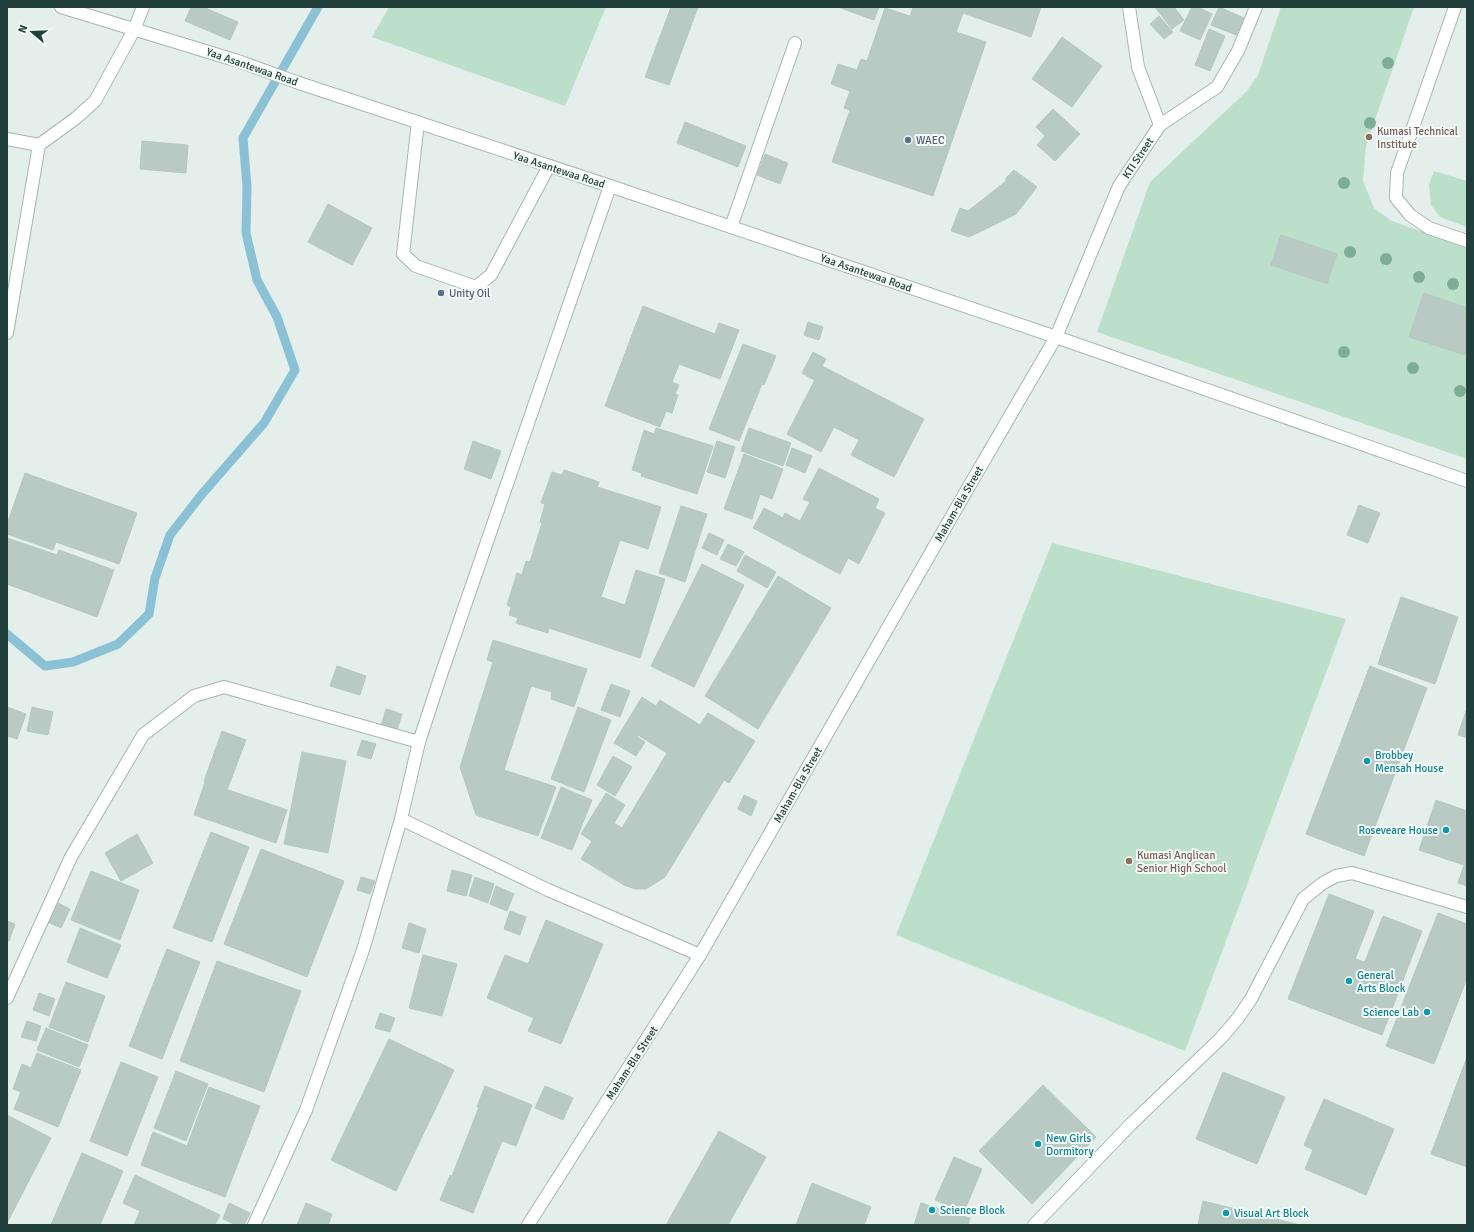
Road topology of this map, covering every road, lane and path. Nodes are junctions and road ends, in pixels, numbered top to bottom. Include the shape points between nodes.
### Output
1 (61, 7) edge
2 (143, 7) edge
3 (1129, 7) edge
4 (1256, 7) edge
5 (1455, 7) edge
6 (134, 30) junction
7 (795, 43) dead end
8 (418, 122) junction
9 (1160, 125) junction
10 (7, 139) edge
11 (39, 145) junction
12 (549, 166) junction
13 (610, 186) junction
14 (731, 227) junction
15 (1467, 241) edge
16 (7, 333) edge
17 (1056, 337) junction
18 (1467, 480) edge
19 (419, 742) junction
20 (401, 819) junction
21 (1467, 907) edge
22 (700, 955) junction
23 (7, 998) edge
24 (254, 1225) edge
25 (528, 1225) edge
26 (1034, 1225) edge

1 - 6 street, Yaa Asantewaa Road
2 - 6 street
3 - 9 street via 1138,67
4 - 9 street, KTI Street via 1238,51 1217,87
5 - 15 street via 1397,173 1396,198 1410,215 1429,228
6 - 8 street, Yaa Asantewaa Road via 238,61
6 - 11 street via 95,101
7 - 14 street
8 - 12 street, Yaa Asantewaa Road
8 - 12 street via 403,254 416,266 476,287 491,275
9 - 17 street, KTI Street via 1119,186
10 - 11 street
11 - 16 street
12 - 13 street, Yaa Asantewaa Road
13 - 14 street, Yaa Asantewaa Road
13 - 19 street
14 - 17 street, Yaa Asantewaa Road
17 - 18 street, Yaa Asantewaa Road
17 - 22 street, Maham-Bla Street
19 - 20 street
19 - 23 street via 224,687 194,696 143,735 71,857
20 - 22 street via 548,890
20 - 24 street via 363,950 306,1110
21 - 26 street via 1352,872 1323,883 1303,899 1251,999 1238,1018
22 - 25 street, Maham-Bla Street

